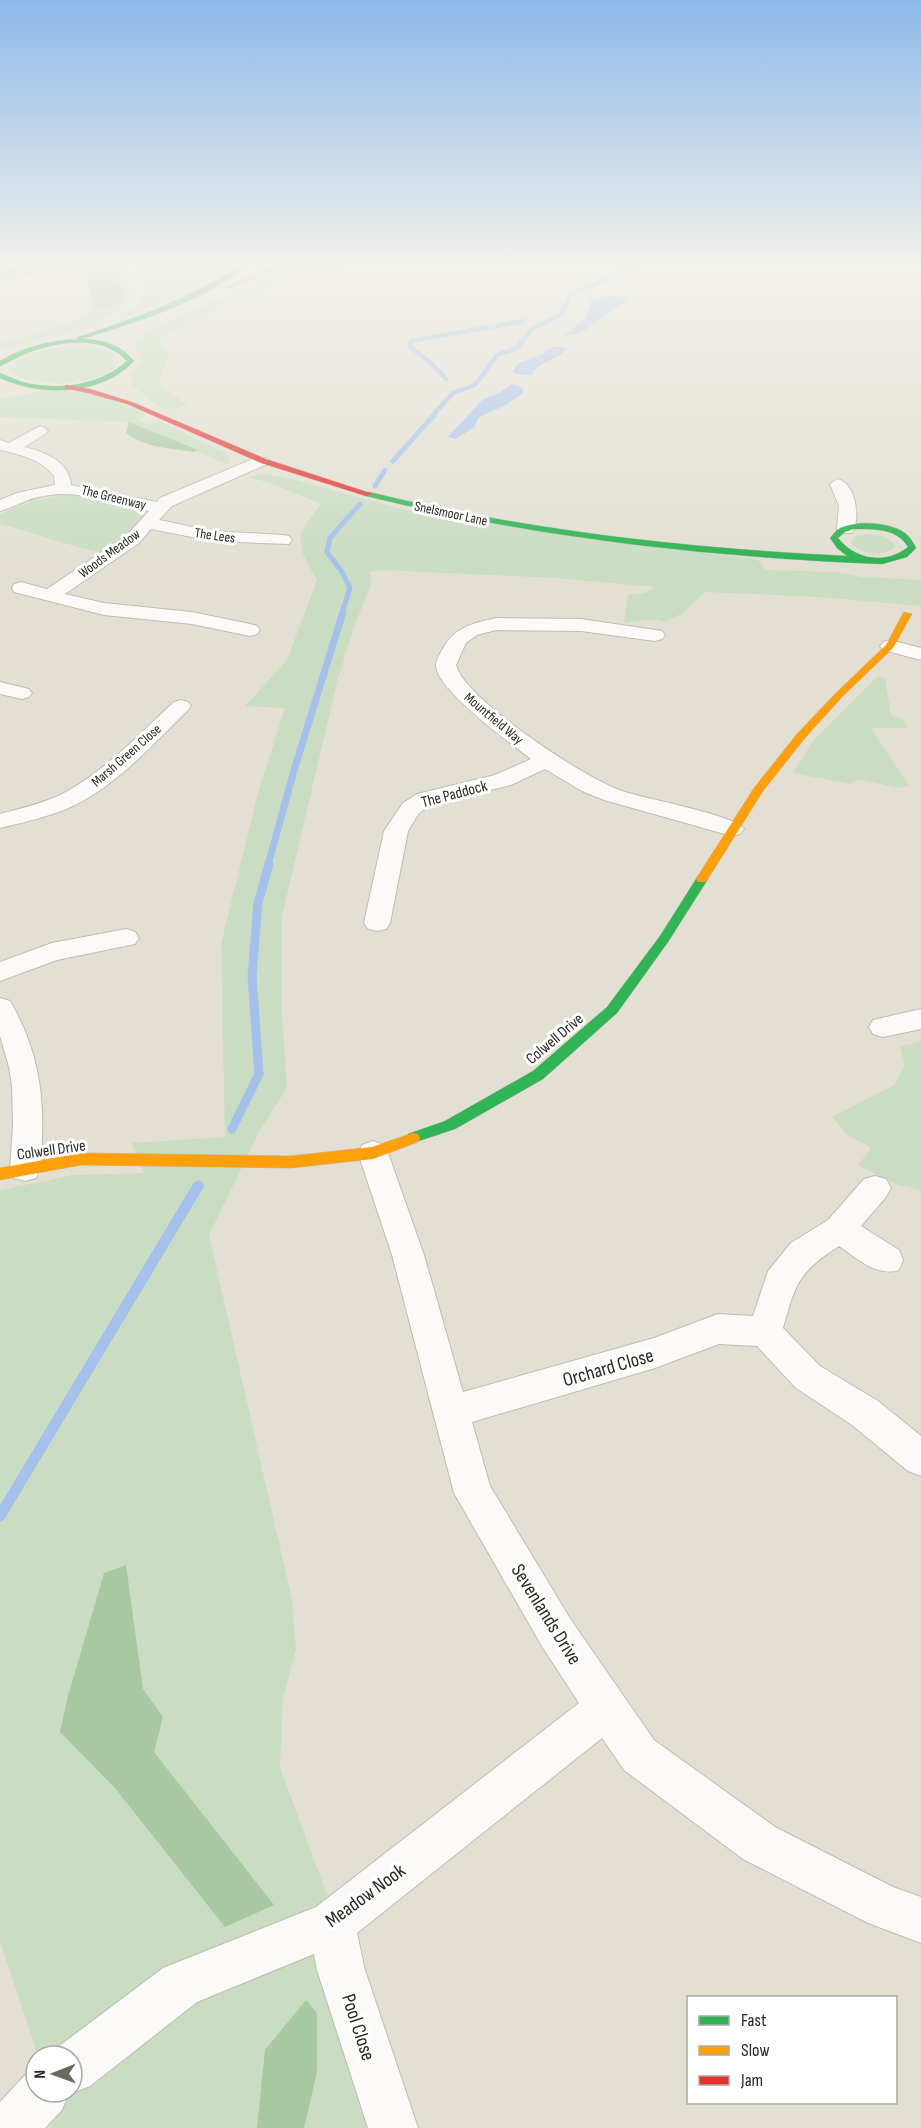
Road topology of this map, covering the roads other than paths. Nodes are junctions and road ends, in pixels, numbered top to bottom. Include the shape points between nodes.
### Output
1 (129, 361) edge
2 (0, 375) edge
3 (128, 380) junction
4 (42, 387) junction
5 (66, 387) junction
6 (5, 394) dead end
7 (151, 408) junction
8 (40, 431) dead end
9 (5, 447) edge
10 (261, 461) junction
11 (838, 484) dead end
12 (63, 488) junction
13 (847, 501) junction
14 (0, 506) edge
15 (159, 508) junction
16 (147, 523) junction
17 (882, 528) junction
18 (842, 531) junction
19 (900, 534) junction
20 (921, 538) edge
21 (284, 540) dead end
22 (767, 553) junction
23 (905, 557) junction
24 (921, 557) edge
25 (865, 559) junction
26 (21, 588) dead end
27 (49, 596) junction
28 (908, 614) dead end
29 (250, 630) dead end
30 (655, 635) dead end
31 (890, 646) junction
32 (921, 654) edge
33 (5, 681) edge
34 (22, 693) dead end
35 (181, 706) dead end
36 (141, 744) junction
37 (167, 746) dead end
38 (546, 761) junction
39 (0, 821) edge
40 (732, 829) junction
41 (377, 923) dead end
42 (126, 938) dead end
43 (0, 972) edge
44 (0, 1008) edge
45 (921, 1019) edge
46 (884, 1027) dead end
47 (374, 1153) junction
48 (13, 1171) edge
49 (875, 1188) dead end
50 (839, 1229) junction
51 (887, 1260) dead end
52 (765, 1332) junction
53 (450, 1412) junction
54 (921, 1459) edge
55 (607, 1707) junction
56 (921, 1920) edge
57 (332, 1924) junction
58 (84, 2059) edge
59 (33, 2104) edge
60 (11, 2128) edge
61 (393, 2128) edge

1 - 3 main road
2 - 4 main road via 18,384
3 - 5 main road
3 - 7 main road, Snelsmoor Lane
4 - 5 main road
4 - 6 main road
5 - 7 main road, Snelsmoor Lane via 108,393
7 - 10 main road, Snelsmoor Lane
8 - 9 street
9 - 12 street via 34,455 57,469
10 - 15 street, Woods Meadow via 171,499
10 - 22 main road, Snelsmoor Lane via 384,498 530,529 639,545
11 - 13 street
12 - 14 street, The Greenway via 23,496
12 - 15 street, The Greenway via 95,491
13 - 17 street
13 - 18 street via 849,520
15 - 16 street, Woods Meadow
16 - 21 street, The Lees via 212,536
16 - 27 street, Woods Meadow via 133,539
17 - 18 main road, Snelsmoor Lane via 863,526
17 - 19 main road, Snelsmoor Lane
18 - 22 main road, Snelsmoor Lane
18 - 25 main road via 834,538 835,544
19 - 20 main road
19 - 23 main road via 911,543 910,553
22 - 25 main road, Snelsmoor Lane
23 - 24 main road
23 - 25 main road, Snelsmoor Lane via 887,561
26 - 27 street, Woods Meadow
27 - 29 street, Woods Meadow via 104,609 192,618
28 - 31 main road, Colwell Drive
30 - 38 street, Mountfield Way via 595,626 496,624 470,631 454,644 446,665 457,687
31 - 32 street
31 - 40 main road, Colwell Drive via 801,736
33 - 34 street
35 - 36 street, Marsh Green Close
36 - 37 street
36 - 39 street, Marsh Green Close via 73,797
38 - 40 street, Mountfield Way via 599,790
38 - 41 street, The Paddock via 503,780 415,804 396,831
40 - 47 main road, Colwell Drive via 668,933 612,1010 538,1075 450,1125
42 - 43 street via 52,952
44 - 48 street via 19,1044 30,1103
45 - 46 street
47 - 48 main road, Colwell Drive via 291,1162 81,1159
47 - 53 street, Sevenlands Drive via 408,1255
49 - 50 street
50 - 51 street
50 - 52 street via 802,1253 780,1281
52 - 53 street, Orchard Close via 718,1329 656,1353
52 - 54 street via 808,1377 865,1413
53 - 55 street, Sevenlands Drive via 472,1493 557,1634
55 - 56 street, Sevenlands Drive via 639,1755 759,1843 884,1907
55 - 57 street, Meadow Nook
57 - 58 street, Meadow Nook via 180,1985
57 - 61 street, Pool Close via 341,1970
59 - 60 street

